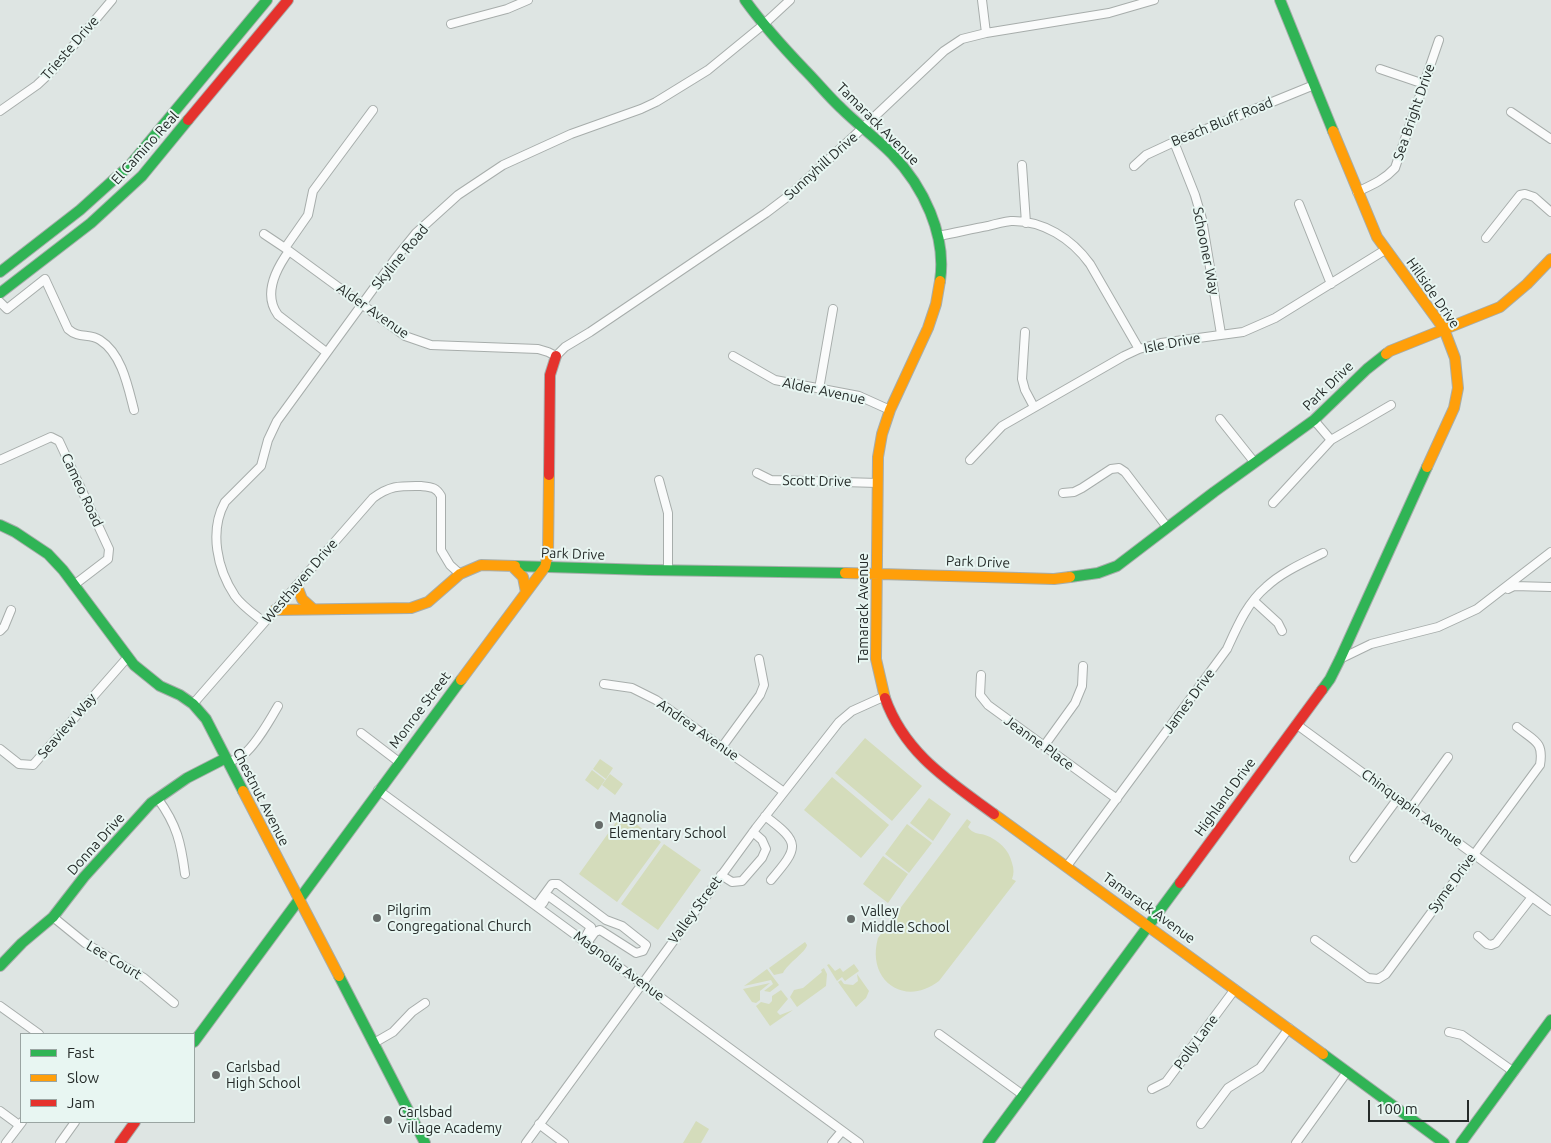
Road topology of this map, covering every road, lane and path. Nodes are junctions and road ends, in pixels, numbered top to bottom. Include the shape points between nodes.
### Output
1 (112, 0) edge
2 (267, 0) edge
3 (288, 0) edge
4 (504, 0) edge
5 (528, 0) edge
6 (745, 0) edge
7 (790, 0) edge
8 (982, 0) edge
9 (1154, 0) edge
10 (1280, 0) edge
11 (507, 9) junction
12 (451, 24) dead end
13 (763, 25) junction
14 (986, 33) junction
15 (1439, 40) dead end
16 (1380, 69) dead end
17 (1424, 84) junction
18 (1314, 85) junction
19 (0, 110) edge
20 (373, 110) dead end
21 (1511, 112) dead end
22 (863, 128) junction
23 (1551, 140) edge
24 (1174, 142) junction
25 (1022, 166) dead end
26 (1134, 166) dead end
27 (1357, 192) junction
28 (1299, 204) dead end
29 (1551, 212) edge
30 (1026, 223) junction
31 (264, 234) dead end
32 (938, 236) junction
33 (1486, 238) dead end
34 (287, 249) junction
35 (1385, 250) junction
36 (1551, 259) edge
37 (0, 272) edge
38 (1331, 284) junction
39 (0, 292) edge
40 (0, 302) edge
41 (362, 304) junction
42 (832, 309) dead end
43 (1444, 329) junction
44 (1025, 332) dead end
45 (1221, 334) junction
46 (1139, 349) junction
47 (326, 352) junction
48 (556, 356) junction
49 (733, 356) dead end
50 (818, 390) junction
51 (1391, 405) dead end
52 (1034, 408) junction
53 (134, 410) dead end
54 (890, 410) junction
55 (1220, 419) dead end
56 (1314, 420) junction
57 (1331, 440) junction
58 (0, 460) edge
59 (970, 460) dead end
60 (1254, 463) junction
61 (757, 473) dead end
62 (660, 480) dead end
63 (878, 483) junction
64 (1063, 493) dead end
65 (1274, 503) dead end
66 (0, 525) edge
67 (1167, 527) junction
68 (1551, 552) edge
69 (1322, 553) dead end
70 (511, 566) junction
71 (545, 567) junction
72 (668, 571) junction
73 (876, 572) junction
74 (460, 574) junction
75 (74, 585) junction
76 (297, 586) junction
77 (1551, 587) edge
78 (1502, 591) junction
79 (526, 592) junction
80 (1254, 601) junction
81 (313, 609) junction
82 (11, 610) dead end
83 (276, 610) junction
84 (264, 622) junction
85 (1282, 631) dead end
86 (0, 632) edge
87 (127, 658) junction
88 (759, 659) dead end
89 (1340, 659) junction
90 (1083, 666) dead end
91 (981, 675) dead end
92 (604, 684) dead end
93 (883, 697) junction
94 (193, 704) junction
95 (278, 706) dead end
96 (1296, 724) junction
97 (1517, 727) dead end
98 (361, 734) dead end
99 (722, 746) junction
100 (1044, 746) junction
101 (0, 749) edge
102 (1448, 757) dead end
103 (227, 760) junction
104 (399, 762) junction
105 (378, 790) junction
106 (784, 792) junction
107 (1398, 798) junction
108 (158, 799) junction
109 (1117, 799) junction
110 (1411, 808) junction
111 (765, 816) junction
112 (753, 832) junction
113 (1474, 854) junction
114 (1354, 858) dead end
115 (1067, 866) junction
116 (185, 874) dead end
117 (721, 875) junction
118 (771, 880) dead end
119 (1532, 897) junction
120 (300, 900) junction
121 (538, 907) junction
122 (1551, 911) edge
123 (601, 916) junction
124 (53, 918) junction
125 (1148, 925) junction
126 (592, 927) junction
127 (1478, 936) dead end
128 (1315, 940) dead end
129 (585, 942) junction
130 (0, 966) edge
131 (642, 983) junction
132 (1235, 989) junction
133 (174, 1003) dead end
134 (425, 1003) dead end
135 (0, 1006) edge
136 (1551, 1020) edge
137 (1289, 1028) junction
138 (1449, 1032) dead end
139 (38, 1033) edge
140 (939, 1034) dead end
141 (195, 1041) edge
142 (374, 1043) junction
143 (1348, 1072) junction
144 (1514, 1072) junction
145 (1152, 1089) dead end
146 (1023, 1095) junction
147 (0, 1111) edge
148 (20, 1122) edge
149 (21, 1123) edge
150 (75, 1123) edge
151 (134, 1123) edge
152 (539, 1124) junction
153 (1201, 1124) dead end
154 (842, 1131) junction
155 (6, 1143) edge
156 (60, 1143) edge
157 (120, 1143) edge
158 (425, 1143) edge
159 (526, 1143) edge
160 (564, 1143) edge
161 (832, 1143) edge
162 (859, 1143) edge
163 (988, 1143) edge
164 (1296, 1143) edge
165 (1444, 1143) edge
166 (1461, 1143) edge

1 - 19 street, Trieste Drive via 52,71
2 - 37 main road, El Camino Real via 130,165 80,210
3 - 39 main road, El Camino Real via 142,176 91,223
4 - 11 street
5 - 11 street
6 - 13 main road, Tamarack Avenue
7 - 13 street, Skyline Road
8 - 14 street
9 - 14 street, Sunnyhill Drive via 1090,17
10 - 18 main road, Hillside Drive
11 - 12 street
13 - 22 main road, Tamarack Avenue
13 - 41 street, Skyline Road via 698,78 656,102 571,134 503,165 458,195 416,233
14 - 22 street, Sunnyhill Drive via 962,39 944,51
15 - 17 street, Sea Bright Drive
16 - 17 street
17 - 27 street, Sea Bright Drive via 1395,168 1377,183
18 - 24 street, Beach Bluff Road
18 - 27 main road, Hillside Drive
20 - 34 street via 313,190 308,216
21 - 23 street
22 - 32 main road, Tamarack Avenue via 892,154 912,178
22 - 48 street, Sunnyhill Drive via 766,214
24 - 26 street, Beach Bluff Road via 1146,155
24 - 45 street, Schooner Way via 1202,219
25 - 30 street
27 - 35 main road, Hillside Drive
28 - 38 street
29 - 33 street via 1534,198 1520,195
30 - 32 street via 1010,221
30 - 46 street via 1050,229 1082,253
31 - 34 street, Alder Avenue
32 - 54 main road, Tamarack Avenue via 941,273 936,304
34 - 41 street, Alder Avenue
34 - 47 street via 275,277 271,296 273,308
35 - 38 street, Isle Drive
35 - 43 main road, Hillside Drive
36 - 43 main road, Park Drive via 1506,302
38 - 45 street, Isle Drive via 1275,318 1243,332
40 - 53 street via 7,309 45,279 68,329 74,334 100,340 109,348 122,368
41 - 47 street, Skyline Road
41 - 48 street, Alder Avenue via 405,336 431,345 538,349
42 - 50 street
43 - 56 main road, Park Drive via 1390,351
43 - 89 main road, Hillside Drive via 1457,363 1454,408
44 - 52 street via 1022,379
45 - 46 street, Isle Drive
46 - 52 street, Isle Drive
47 - 84 street, Skyline Road via 277,421 261,466 225,502 216,528 221,567 235,596
48 - 71 main road, Monroe Street via 550,375 548,554
49 - 50 street, Alder Avenue via 775,380
50 - 54 street, Alder Avenue via 859,396
51 - 57 street
52 - 59 street, Isle Drive via 1002,426
54 - 63 main road, Tamarack Avenue via 878,457
55 - 60 street
56 - 57 street
56 - 60 main road, Park Drive
57 - 65 street
58 - 75 street, Cameo Road via 50,437 59,441 109,549 108,559
60 - 67 main road, Park Drive
61 - 63 street, Scott Drive via 771,480
62 - 72 street via 668,513
63 - 73 main road, Tamarack Avenue
64 - 67 street via 1074,492 1111,468 1119,468
66 - 75 main road, Chestnut Avenue via 48,554
67 - 73 main road, Park Drive via 1117,566 1098,573 1054,579
68 - 78 street
69 - 80 street, James Drive via 1281,575
70 - 71 main road, Park Drive
70 - 74 main road, Park Drive via 481,565
70 - 79 main road via 526,580
71 - 72 main road, Park Drive
71 - 79 main road, Monroe Street
72 - 73 main road, Park Drive
73 - 93 main road, Tamarack Avenue via 876,659
74 - 76 street, Westhaven Drive via 441,550 441,496 437,490 429,486 396,486 373,498
74 - 81 main road, Park Drive via 428,602 411,608
75 - 87 main road, Chestnut Avenue
76 - 81 main road via 301,600
76 - 83 street, Westhaven Drive
77 - 78 street via 1514,586
78 - 89 street via 1477,609 1438,627 1371,644
79 - 104 main road, Monroe Street
80 - 85 street via 1278,623
80 - 109 street, James Drive via 1244,613 1227,649
81 - 83 main road, Park Drive
82 - 86 street
83 - 84 street, Westhaven Drive
84 - 94 street, Westhaven Drive
87 - 94 main road, Chestnut Avenue via 149,679
87 - 101 street, Seaview Way via 32,765 19,764
88 - 99 street via 764,685 760,695
89 - 96 main road, Highland Drive via 1330,679
90 - 100 street via 1082,686 1075,703
91 - 100 street, Jeanne Place via 980,695 988,705
92 - 99 street, Andrea Avenue via 632,688 656,700
93 - 106 street, Valley Street via 852,711 839,722
93 - 115 main road, Tamarack Avenue via 900,731 933,769
94 - 103 main road, Chestnut Avenue via 206,719
95 - 103 street via 248,749 242,755
96 - 107 street, Chinquapin Avenue
96 - 125 main road, Highland Drive
97 - 113 street, Syme Drive via 1538,744 1542,752 1540,765
98 - 104 street
99 - 106 street, Andrea Avenue
100 - 109 street, Jeanne Place
102 - 110 street
103 - 108 main road, Donna Drive via 187,778
103 - 120 main road, Chestnut Avenue
104 - 105 main road, Monroe Street
105 - 120 main road, Monroe Street
105 - 121 street, Magnolia Avenue
106 - 111 street, Valley Street
107 - 110 street, Chinquapin Avenue
107 - 114 street
108 - 116 street via 178,833
108 - 124 main road, Donna Drive via 84,877
109 - 115 street, James Drive
110 - 113 street, Chinquapin Avenue
111 - 112 street, Valley Street
111 - 118 street via 786,832 792,847 791,855
112 - 117 street, Valley Street
112 - 117 street via 766,849 762,858 742,880 732,882
113 - 119 street, Chinquapin Avenue
113 - 128 street, Syme Drive via 1386,974 1378,979 1368,978
115 - 125 main road, Tamarack Avenue
117 - 131 street, Valley Street
119 - 122 street, Chinquapin Avenue
119 - 127 street via 1496,942 1487,944
120 - 141 main road, Monroe Street
120 - 142 main road, Chestnut Avenue
121 - 123 street via 552,884 558,884
121 - 126 street via 547,896
121 - 129 street, Magnolia Avenue
123 - 126 street
123 - 129 street via 622,926 646,946 643,951 636,953 600,930
124 - 130 main road, Donna Drive
124 - 133 street, Lee Court via 85,943 144,978
125 - 132 main road, Tamarack Avenue
125 - 146 main road, Highland Drive
126 - 129 street
129 - 131 street, Magnolia Avenue
131 - 152 street, Valley Street
131 - 154 street, Magnolia Avenue
132 - 137 main road, Tamarack Avenue
132 - 145 street, Polly Lane via 1166,1082
134 - 142 street via 393,1032
135 - 139 street
136 - 144 main road
137 - 143 main road, Tamarack Avenue
137 - 153 street via 1260,1068 1228,1088
138 - 144 street via 1462,1035
140 - 146 street
142 - 158 main road, Chestnut Avenue
143 - 164 street
143 - 165 main road, Tamarack Avenue
144 - 166 main road
146 - 163 main road, Highland Drive
147 - 148 street
149 - 155 street
150 - 156 street
151 - 157 main road
152 - 159 street, Valley Street
152 - 160 street
154 - 161 street
154 - 162 street, Magnolia Avenue

